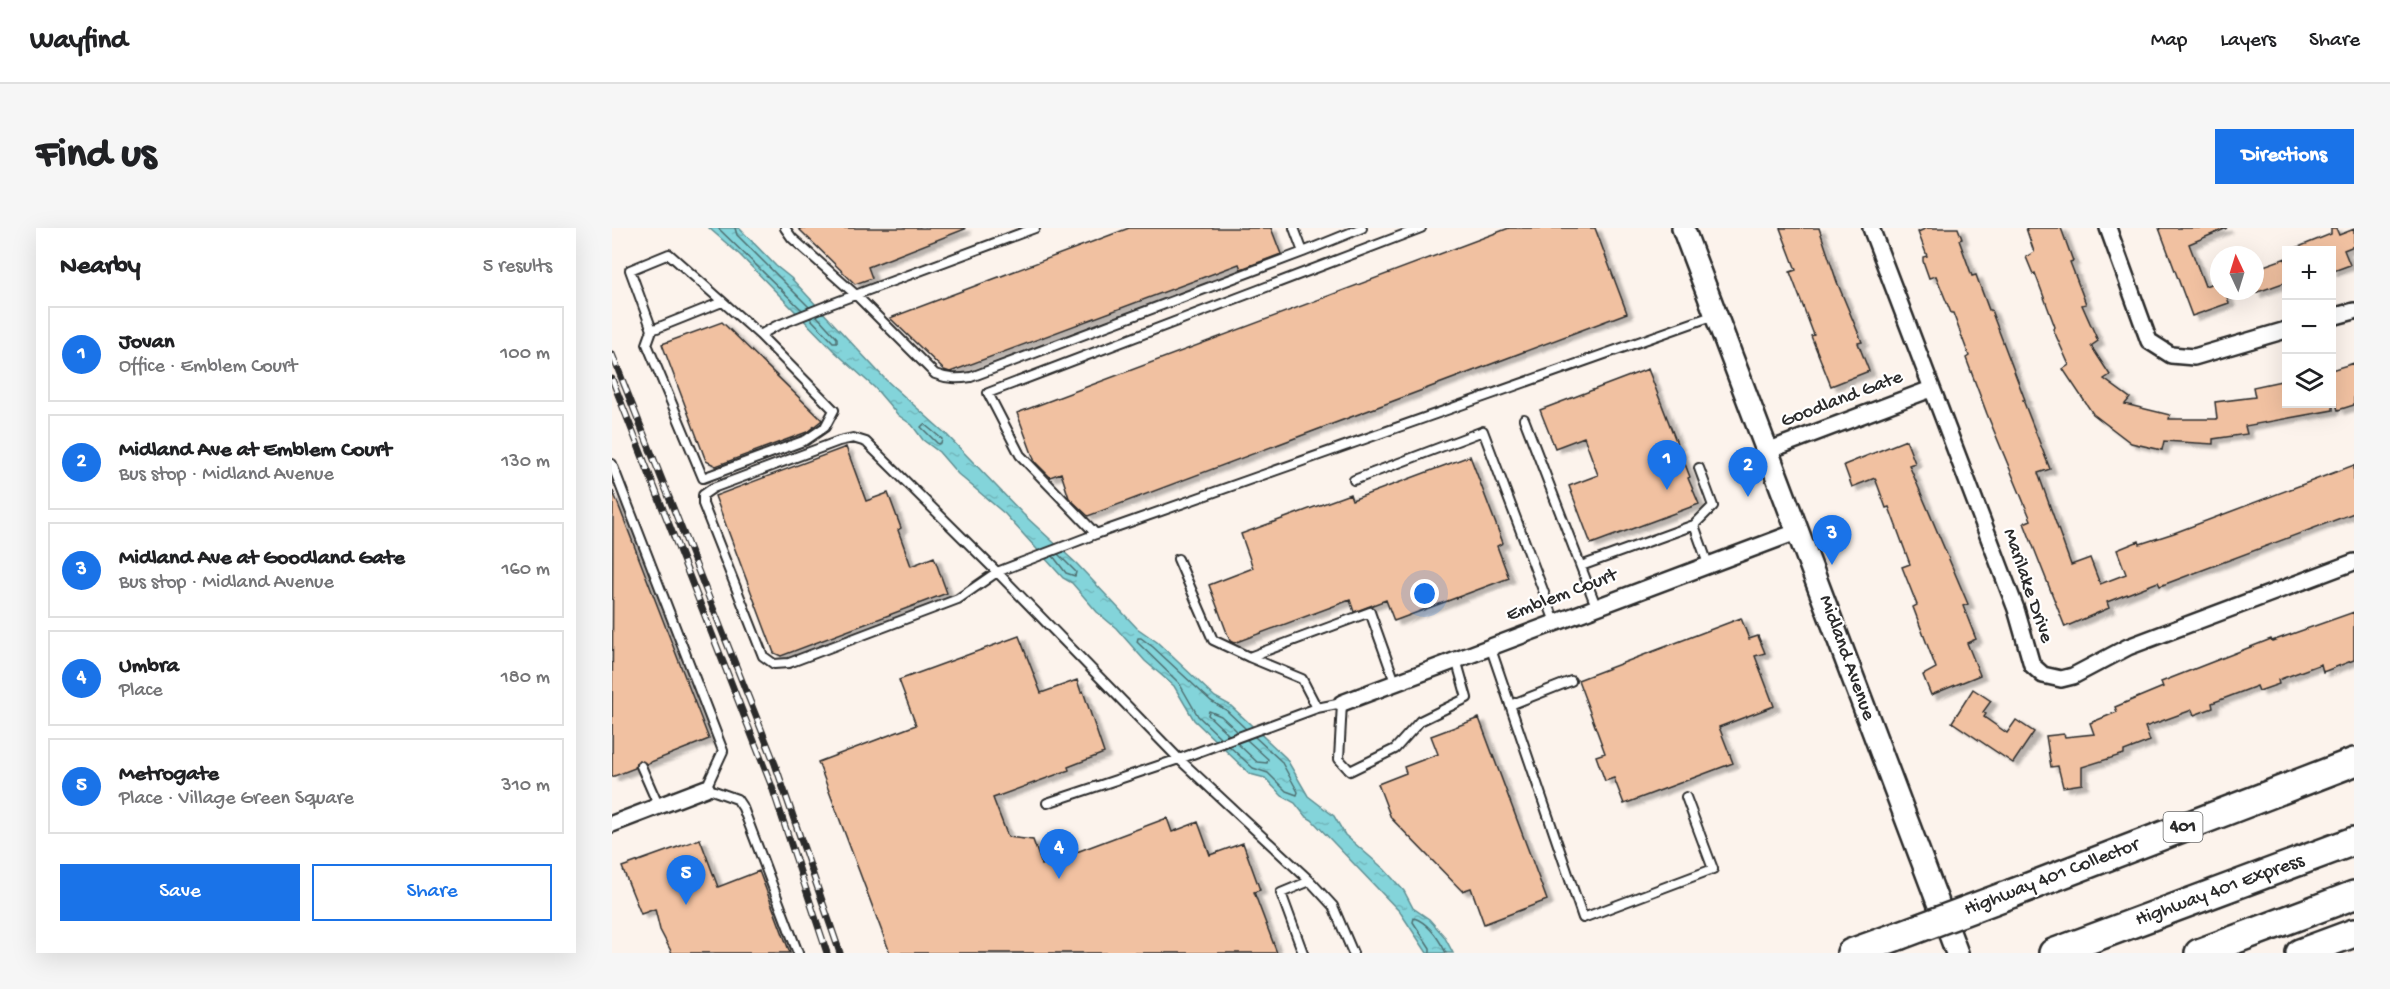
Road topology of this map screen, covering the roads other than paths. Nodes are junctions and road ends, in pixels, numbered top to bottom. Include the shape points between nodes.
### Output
1 (785, 228) edge
2 (1035, 228) edge
3 (1294, 228) edge
4 (1362, 228) edge
5 (1421, 228) edge
6 (1683, 228) edge
7 (1871, 228) edge
8 (2108, 228) edge
9 (1303, 252) junction
10 (856, 295) junction
11 (722, 302) junction
12 (2354, 311) edge
13 (1716, 314) junction
14 (2336, 316) edge
15 (652, 330) junction
16 (2282, 331) edge
17 (760, 335) junction
18 (1931, 389) junction
19 (1524, 419) dead end
20 (1767, 451) junction
21 (612, 464) edge
22 (1700, 468) dead end
23 (1354, 480) dead end
24 (1694, 525) junction
25 (1799, 531) junction
26 (1096, 534) junction
27 (1178, 559) dead end
28 (2354, 562) edge
29 (1708, 564) junction
30 (1581, 566) junction
31 (997, 572) junction
32 (1596, 606) junction
33 (1555, 622) junction
34 (1490, 646) junction
35 (1249, 657) junction
36 (1456, 659) junction
37 (1571, 681) dead end
38 (1395, 682) junction
39 (1341, 703) junction
40 (1510, 705) junction
41 (1317, 708) junction
42 (1179, 759) junction
43 (2354, 762) edge
44 (641, 766) dead end
45 (706, 788) junction
46 (1686, 797) dead end
47 (1047, 803) dead end
48 (659, 807) junction
49 (612, 824) edge
50 (2354, 841) edge
51 (1310, 881) junction
52 (2354, 895) edge
53 (2354, 933) edge
54 (798, 953) edge
55 (1303, 953) edge
56 (1353, 953) edge
57 (1851, 953) edge
58 (1957, 953) edge
59 (2053, 953) edge
60 (2199, 953) edge
61 (2300, 953) edge

1 - 10 lane
2 - 10 lane
3 - 9 lane
4 - 9 lane
5 - 26 lane via 988,393 1020,455
6 - 13 main road, Midland Avenue
7 - 18 street, Marilake Drive
8 - 16 street via 2149,341 2157,348 2171,355 2194,357
9 - 10 lane via 958,379 935,374
10 - 17 lane
11 - 15 lane
11 - 15 lane via 669,254 630,270
11 - 17 lane
12 - 14 street
13 - 20 main road, Midland Avenue
13 - 26 lane
15 - 17 lane via 648,344 703,477 806,440 825,427 834,410
18 - 20 street, Goodland Gate
18 - 28 street, Marilake Drive via 2016,609 2032,665 2048,677 2073,676 2128,647
19 - 30 lane
20 - 25 main road, Midland Avenue
21 - 45 lane via 723,751
22 - 24 lane via 1713,506
23 - 33 lane via 1483,431
24 - 29 lane
24 - 30 lane
25 - 29 street, Emblem Court
25 - 58 main road, Midland Avenue
26 - 31 lane
27 - 35 lane via 1213,640
29 - 32 street, Emblem Court
30 - 32 lane
31 - 31 lane via 958,599 789,663 774,664 763,656 703,504 703,495 853,438 866,442
31 - 42 lane
32 - 33 street, Emblem Court
33 - 34 street, Emblem Court
34 - 36 street, Emblem Court
34 - 40 lane
35 - 38 lane via 1370,612
35 - 41 lane via 1302,679
36 - 38 street, Emblem Court
36 - 39 lane via 1467,698 1420,721 1395,749 1350,771 1340,759
37 - 40 lane
38 - 39 street, Emblem Court
39 - 41 lane
40 - 46 lane via 1583,918 1713,868
41 - 42 lane
42 - 47 lane
42 - 51 lane
43 - 57 highway, Highway 401 Collector / 401, bridge
44 - 48 lane
45 - 48 street
45 - 54 lane via 738,799
48 - 49 street
50 - 59 highway, Highway 401 Express
51 - 55 lane via 1281,893
51 - 56 lane via 1333,906
52 - 60 highway
53 - 61 highway

